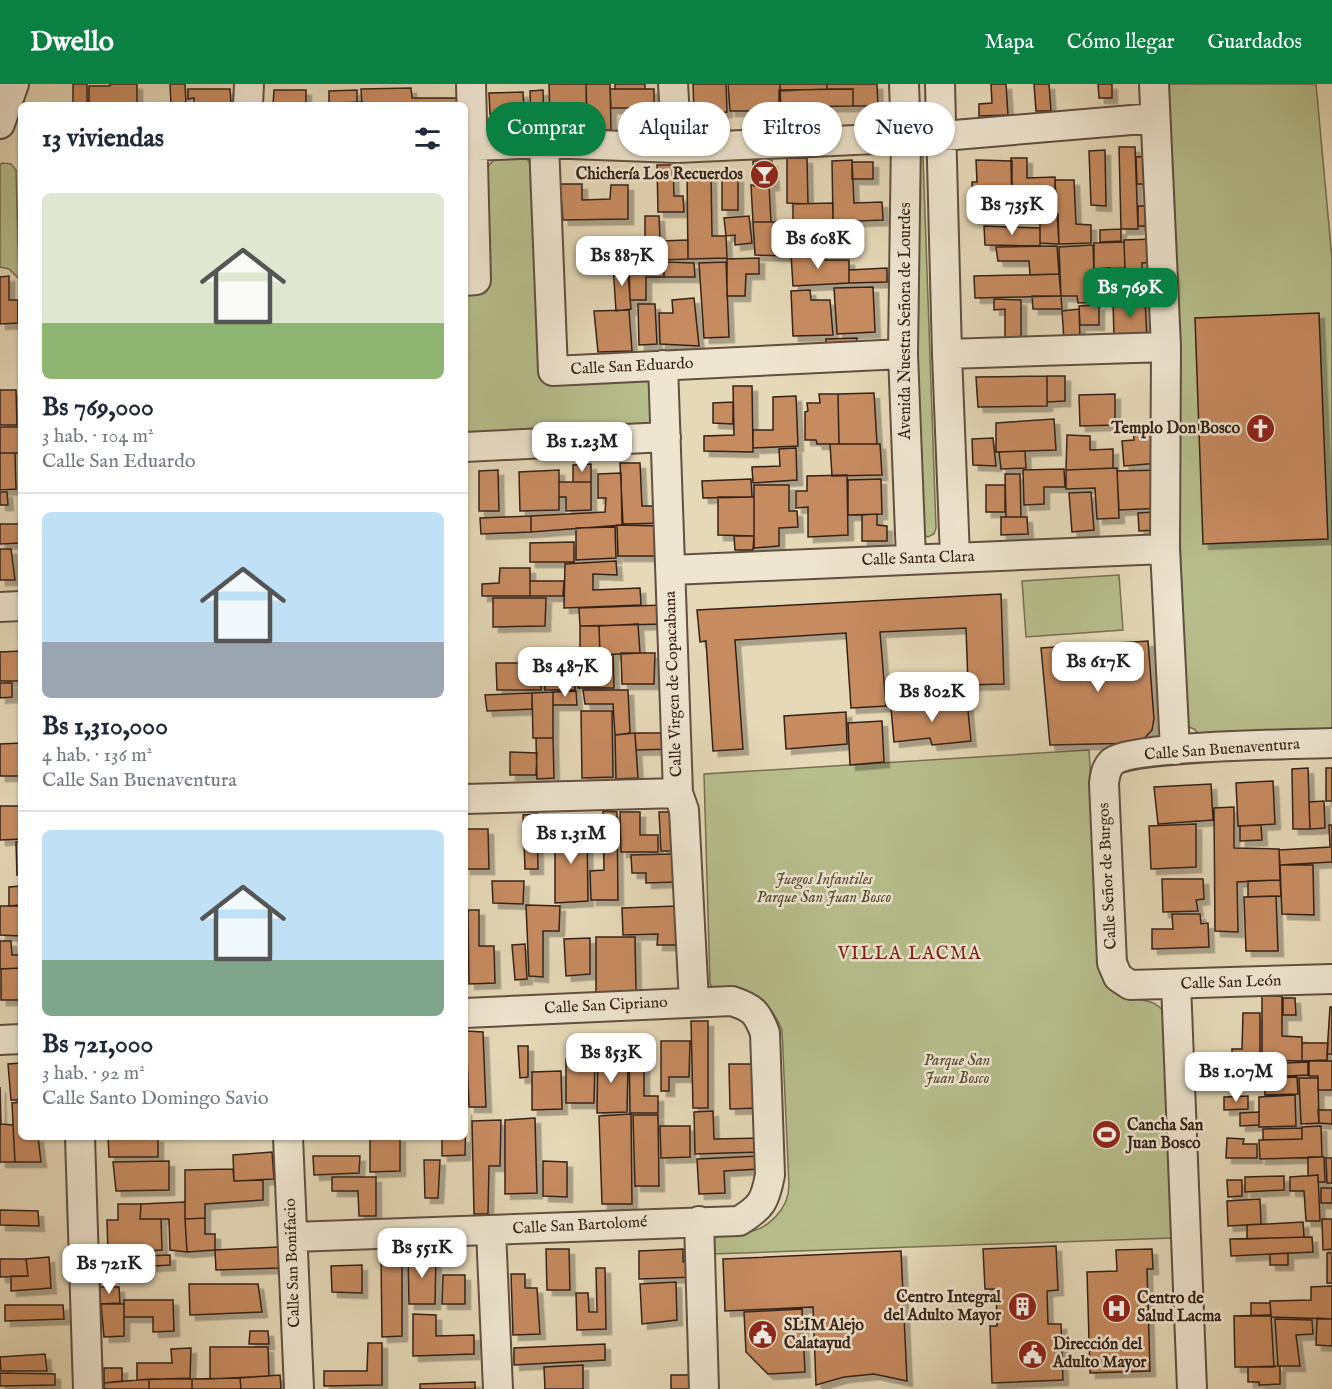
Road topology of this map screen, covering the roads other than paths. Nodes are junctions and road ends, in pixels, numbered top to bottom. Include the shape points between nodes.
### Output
1 (14, 84) edge
2 (22, 84) edge
3 (249, 84) edge
4 (471, 84) edge
5 (673, 84) edge
6 (904, 84) edge
7 (940, 84) edge
8 (1154, 84) edge
9 (23, 102) edge
10 (248, 102) edge
11 (674, 102) edge
12 (905, 102) edge
13 (941, 102) edge
14 (1155, 118) junction
15 (0, 124) edge
16 (955, 135) edge
17 (854, 139) edge
18 (486, 145) edge
19 (730, 145) edge
20 (471, 146) junction
21 (545, 156) edge
22 (906, 156) edge
23 (943, 156) edge
24 (470, 281) edge
25 (1166, 347) junction
26 (903, 354) junction
27 (947, 354) junction
28 (663, 365) junction
29 (666, 437) junction
30 (468, 447) edge
31 (1165, 549) junction
32 (955, 557) junction
33 (911, 559) junction
34 (671, 570) junction
35 (18, 606) edge
36 (0, 607) edge
37 (1332, 743) edge
38 (1175, 750) junction
39 (1113, 761) joint
40 (678, 793) junction
41 (468, 799) edge
42 (1332, 979) edge
43 (1176, 984) junction
44 (1130, 986) joint
45 (694, 1002) junction
46 (468, 1013) edge
47 (18, 1039) edge
48 (0, 1040) edge
49 (80, 1140) edge
50 (288, 1140) edge
51 (757, 1210) joint
52 (699, 1221) junction
53 (491, 1230) junction
54 (292, 1237) junction
55 (88, 1389) edge
56 (299, 1389) edge
57 (498, 1389) edge
58 (704, 1389) edge
59 (1192, 1389) edge

1 - 15 street
2 - 9 street
3 - 10 street
4 - 20 street
5 - 11 street
6 - 12 street, Avenida Nuestra Señora de Lourdes
7 - 13 street
8 - 14 street
14 - 16 street
14 - 25 street
17 - 19 street
18 - 20 street
20 - 24 street
21 - 28 street, Calle San Eduardo via 553,371
22 - 26 street, Avenida Nuestra Señora de Lourdes
23 - 27 street
25 - 27 street
25 - 31 street
26 - 28 street, Calle San Eduardo
26 - 33 street, Avenida Nuestra Señora de Lourdes
27 - 32 street
28 - 29 street, Calle Virgen de Copacabana
29 - 30 street
29 - 34 street, Calle Virgen de Copacabana
31 - 32 street, Calle Santa Clara
31 - 38 street
32 - 33 street, Calle Santa Clara
33 - 34 street, Calle Santa Clara
34 - 40 street, Calle Virgen de Copacabana
35 - 36 street
37 - 38 street, Calle San Buenaventura
38 - 39 street, Calle San Buenaventura
39 - 44 street, Calle Señor de Burgos via 1104,783 1112,963 1118,977
40 - 41 street
40 - 45 street, Calle Virgen de Copacabana via 684,810
42 - 43 street, Calle San León
43 - 44 street, Calle San León
43 - 59 street
45 - 46 street, Calle San Cipriano
45 - 51 street, Calle San Cipriano via 732,1001 746,1006 759,1016 765,1033 770,1175 766,1197
47 - 48 street
49 - 55 street
50 - 54 street, Calle San Bonifacio
51 - 52 street, Calle San Bartolomé via 739,1221
52 - 53 street, Calle San Bartolomé
52 - 58 street
53 - 54 street, Calle San Bartolomé
53 - 57 street
54 - 56 street, Calle San Bonifacio

